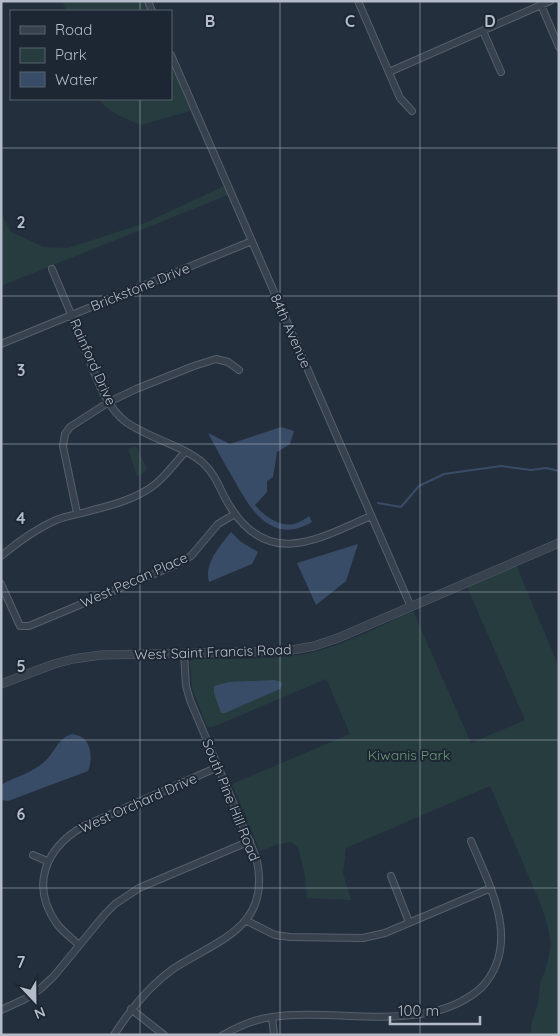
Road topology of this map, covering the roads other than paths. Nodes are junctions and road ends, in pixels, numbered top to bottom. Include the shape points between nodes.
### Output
1 (358, 1) edge
2 (550, 1) edge
3 (541, 5) junction
4 (483, 31) junction
5 (559, 47) edge
6 (172, 57) edge
7 (389, 72) junction
8 (502, 72) dead end
9 (412, 110) dead end
10 (252, 242) junction
11 (52, 269) dead end
12 (72, 316) junction
13 (1, 344) edge
14 (239, 370) dead end
15 (109, 402) junction
16 (185, 452) junction
17 (77, 513) junction
18 (235, 514) junction
19 (372, 516) junction
20 (559, 543) edge
21 (1, 556) edge
22 (1, 584) edge
23 (411, 607) junction
24 (184, 653) junction
25 (1, 684) edge
26 (218, 767) junction
27 (250, 841) junction
28 (472, 841) dead end
29 (32, 856) dead end
30 (47, 861) junction
31 (391, 876) dead end
32 (491, 888) junction
33 (247, 921) junction
34 (409, 922) junction
35 (80, 945) junction
36 (131, 1009) junction
37 (1, 1010) edge
38 (272, 1017) junction
39 (114, 1035) edge
40 (164, 1035) edge
41 (223, 1035) edge
42 (274, 1035) edge

1 - 7 street
2 - 3 street
3 - 4 street
3 - 5 street
4 - 7 street
4 - 8 street
6 - 10 street, 84th Avenue
7 - 9 street via 400,98
10 - 12 street, Brickstone Drive
10 - 19 street, 84th Avenue
11 - 12 street, Rainford Drive
12 - 13 street, Brickstone Drive
12 - 15 street, Rainford Drive
14 - 15 street via 216,359
15 - 16 street, Rainford Drive via 126,422
15 - 17 street via 70,427 64,438
16 - 17 street via 161,480 140,494
16 - 18 street, Rainford Drive via 213,472
17 - 21 street via 55,520
18 - 19 street, Rainford Drive via 249,531 262,538 297,545
18 - 22 street, West Pecan Place via 218,524 191,556 173,566 29,626 20,626
19 - 23 street, 84th Avenue
20 - 23 street, West Saint Francis Road
23 - 24 street, West Saint Francis Road via 314,646 260,653
24 - 25 street, West Saint Francis Road via 73,658
24 - 26 street, South Pine Hill Road via 190,700
26 - 27 street, South Pine Hill Road
26 - 30 street, West Orchard Drive via 82,827 56,846
27 - 33 street, South Pine Hill Road via 259,869 259,887
27 - 35 street via 139,888 105,914
28 - 32 street
29 - 30 street
30 - 35 street, West Orchard Drive via 44,895 49,910 57,924
31 - 34 street
32 - 34 street
32 - 38 street via 501,922 499,953 485,983 461,1006 431,1018 405,1020
33 - 34 street via 282,936 350,939 373,937
33 - 36 street, South Pine Hill Road via 234,933 173,970
35 - 37 street via 39,990
36 - 39 street, South Pine Hill Road
36 - 40 street
38 - 41 street via 254,1020
38 - 42 street

